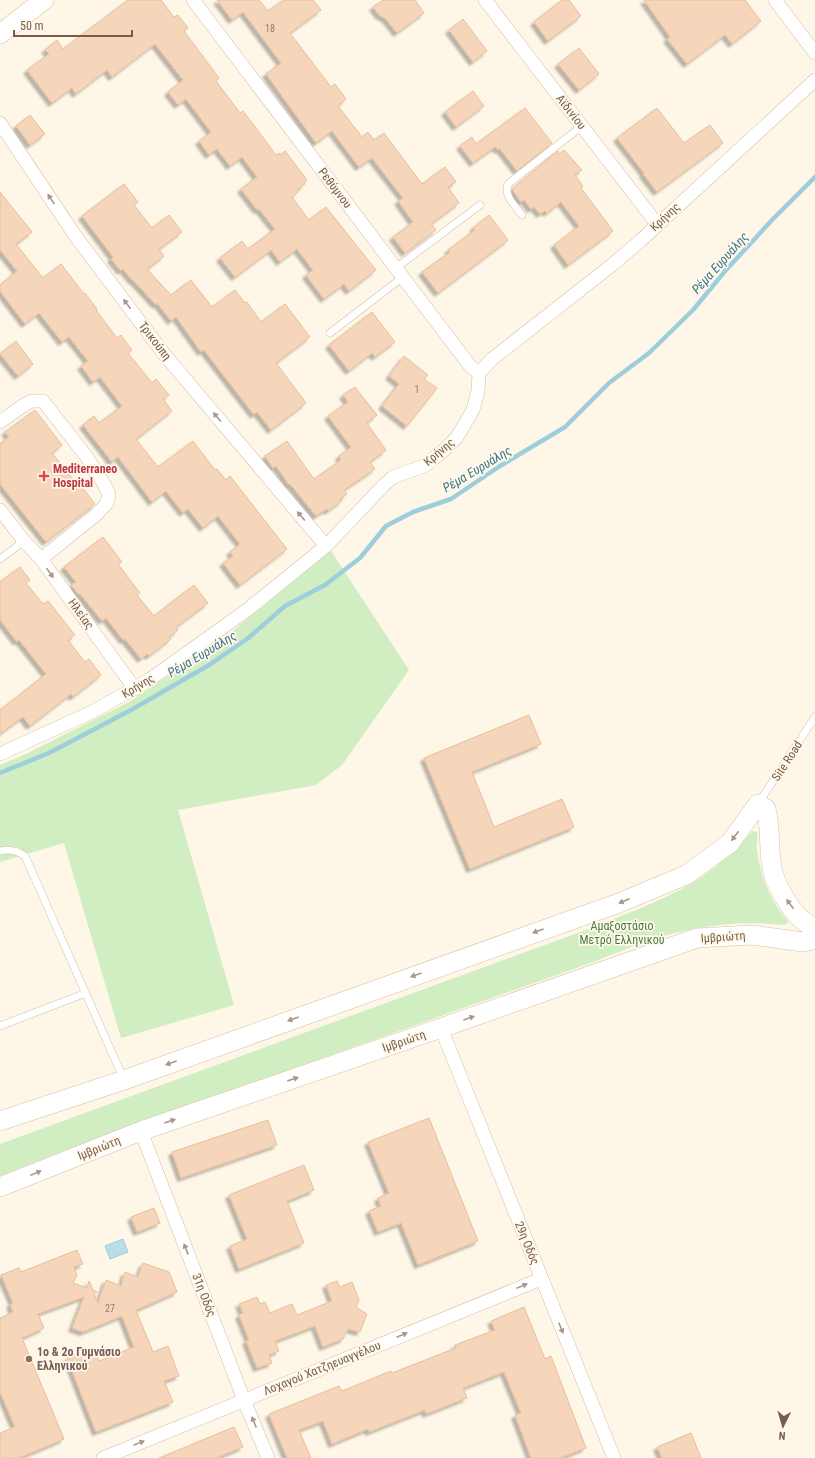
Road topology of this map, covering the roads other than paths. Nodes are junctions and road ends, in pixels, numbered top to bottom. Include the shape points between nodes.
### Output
1 (44, 0) edge
2 (193, 0) edge
3 (485, 0) edge
4 (775, 0) edge
5 (0, 34) edge
6 (815, 53) edge
7 (815, 80) edge
8 (0, 123) edge
9 (582, 126) junction
10 (480, 205) dead end
11 (522, 215) dead end
12 (657, 224) junction
13 (400, 273) junction
14 (330, 333) dead end
15 (479, 373) junction
16 (0, 422) edge
17 (0, 510) edge
18 (24, 541) junction
19 (326, 546) junction
20 (0, 559) edge
21 (40, 560) junction
22 (135, 689) junction
23 (815, 717) edge
24 (0, 754) edge
25 (758, 804) junction
26 (0, 851) edge
27 (815, 933) edge
28 (815, 936) edge
29 (86, 993) junction
30 (0, 1026) edge
31 (441, 1028) junction
32 (124, 1080) junction
33 (0, 1121) edge
34 (141, 1130) junction
35 (0, 1187) edge
36 (541, 1279) junction
37 (244, 1400) junction
38 (103, 1458) edge
39 (268, 1458) edge
40 (614, 1458) edge

1 - 5 street
2 - 13 street, Ρεθύμνου
3 - 9 street, Αϊδινίου
4 - 6 street
7 - 12 street, Κρήνης
19 -> 8 street, Τρικούπη via 164,354 74,234
9 - 11 lane via 508,184 506,191
9 - 12 street, Αϊδινίου
10 - 13 lane
12 - 15 street, Κρήνης via 612,265 492,359
13 - 14 lane
13 - 15 street, Ρεθύμνου via 470,366
15 - 19 street, Κρήνης via 473,410 457,437 424,466 393,477
16 - 21 street via 32,401 43,401 86,456 109,494 108,503 97,514
17 - 18 street, Ηλείας
18 - 20 lane
18 - 21 street, Ηλείας
19 - 22 street, Κρήνης via 247,610
21 -> 22 street, Ηλείας
22 - 24 street, Κρήνης via 92,712
23 - 25 lane, Site Road
27 -> 25 street via 814,929 800,918 774,876 768,817 766,808
25 -> 32 street via 730,843 686,875 619,903
26 - 29 lane via 17,850 25,856
31 -> 28 street, Ιμβριώτη via 697,938 752,935 803,942 812,940
29 - 30 lane
29 - 32 lane
34 -> 31 street, Ιμβριώτη
31 - 36 street, 29η Οδός
32 - 33 street
35 -> 34 street, Ιμβριώτη
37 -> 34 street, 31η Οδός
37 -> 36 street, Λοχαγού Χατζηευαγγέλου
36 -> 40 street, 29η Οδός
38 -> 37 street, Λοχαγού Χατζηευαγγέλου
39 -> 37 street, 31η Οδός

